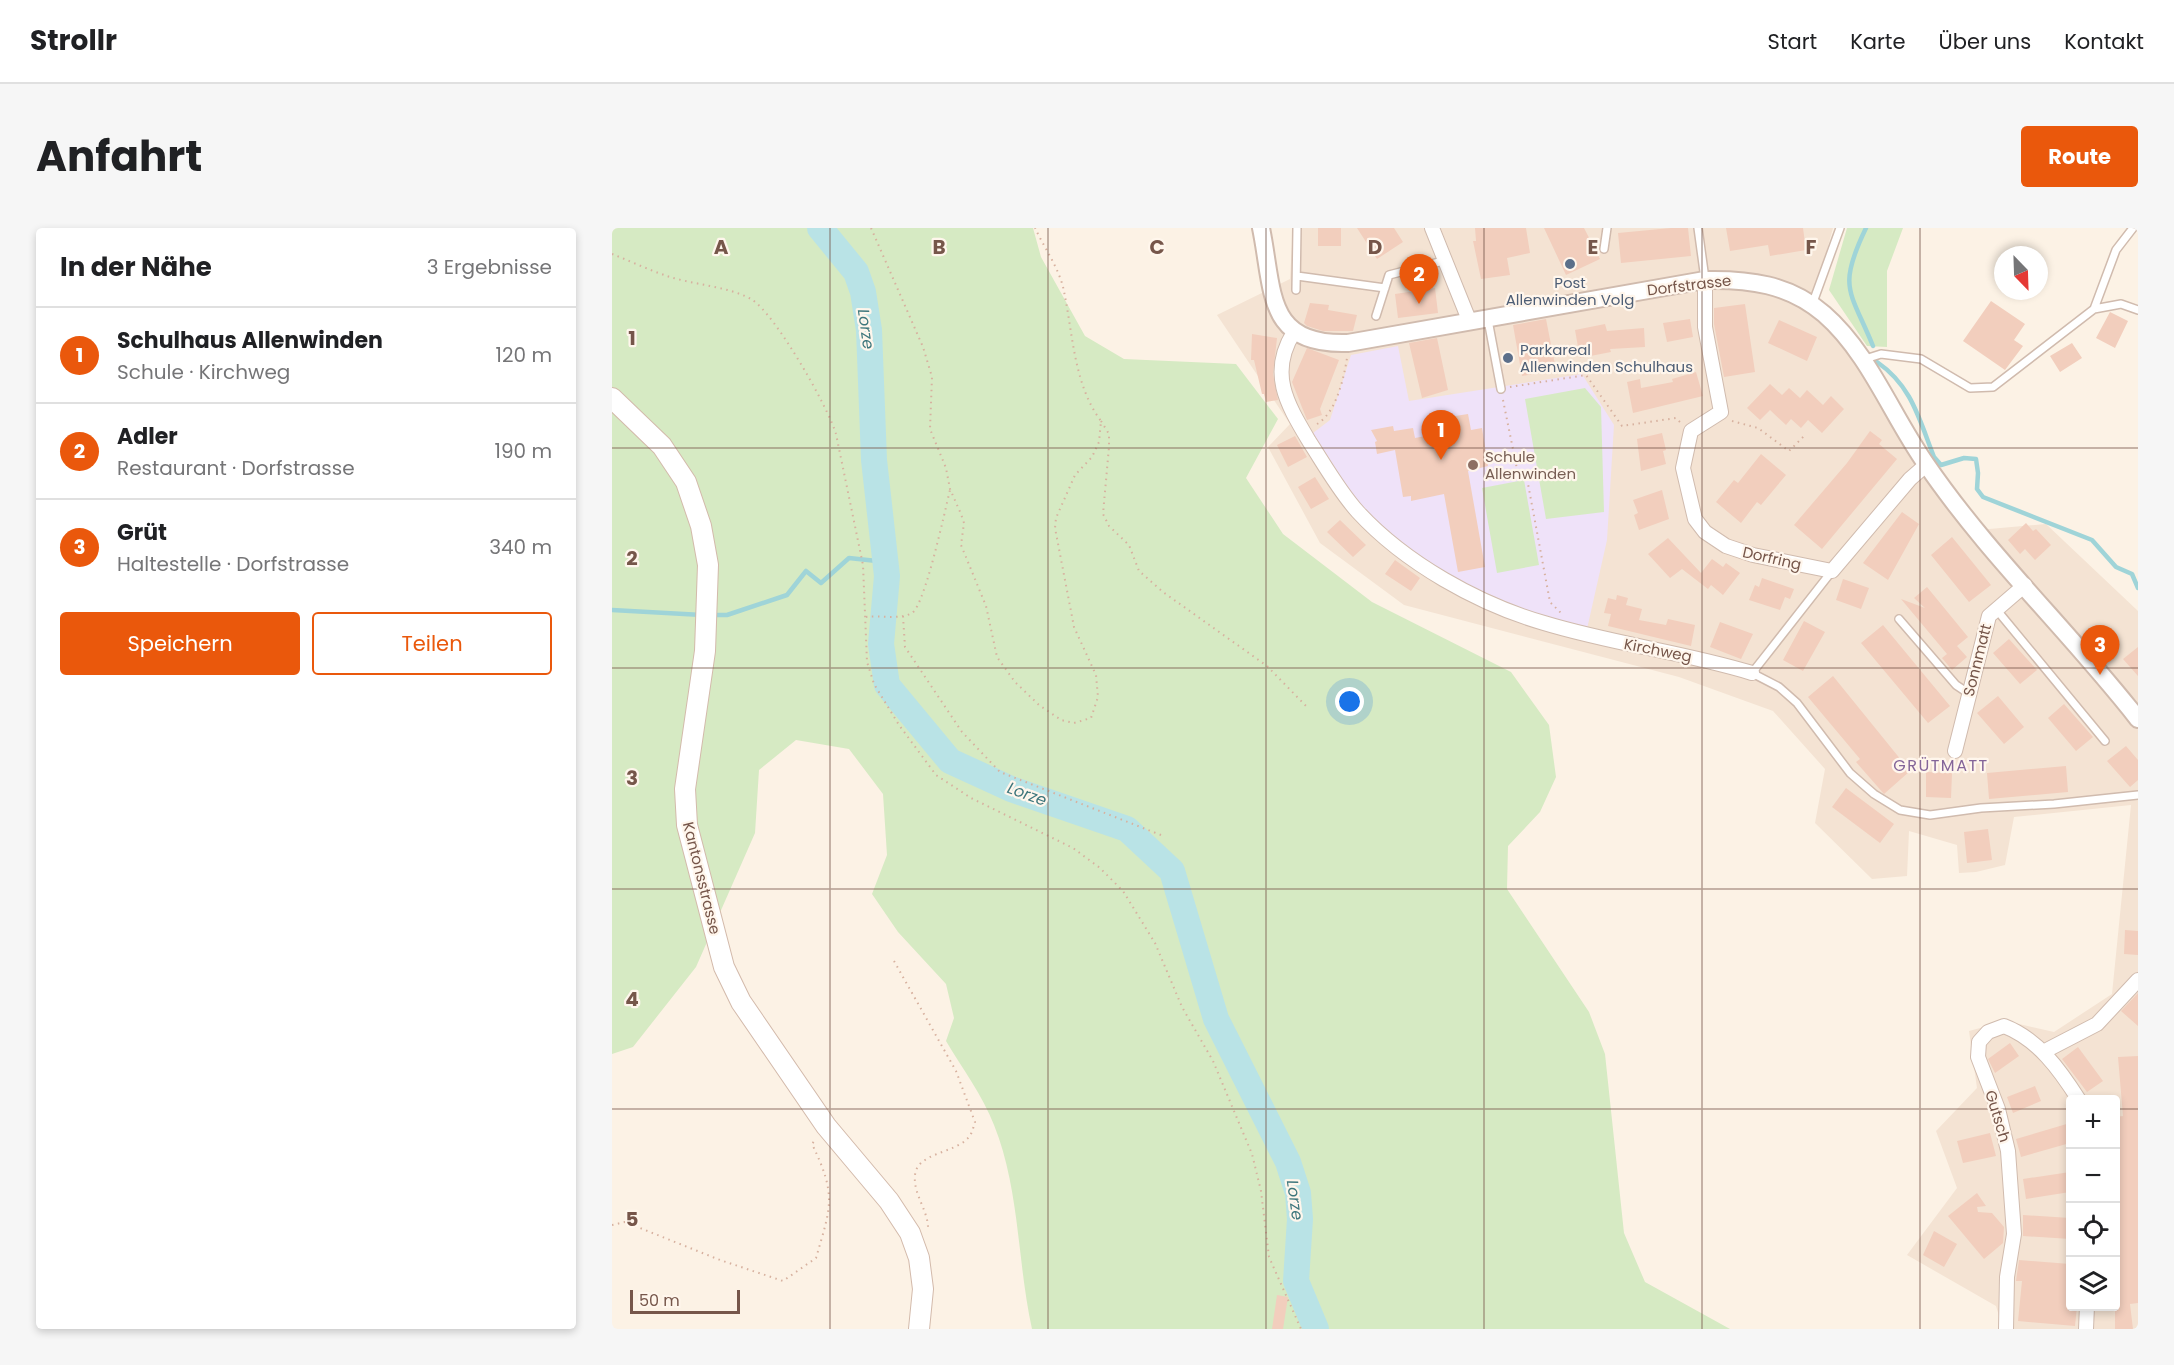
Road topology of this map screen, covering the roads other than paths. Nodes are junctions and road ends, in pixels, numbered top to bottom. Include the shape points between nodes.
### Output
1 (1261, 228) edge
2 (1297, 228) edge
3 (1432, 228) edge
4 (1607, 228) edge
5 (1698, 228) edge
6 (1840, 228) edge
7 (2133, 228) edge
8 (1604, 249) dead end
9 (1447, 260) junction
10 (1296, 276) junction
11 (1705, 280) junction
12 (1385, 288) junction
13 (1296, 290) dead end
14 (1812, 305) junction
15 (2094, 309) junction
16 (2138, 310) edge
17 (1376, 316) dead end
18 (1487, 317) junction
19 (1469, 320) junction
20 (1294, 332) junction
21 (1861, 360) junction
22 (1501, 388) road end
23 (612, 399) edge
24 (1926, 465) junction
25 (1833, 571) junction
26 (2025, 585) junction
27 (1996, 609) junction
28 (1899, 619) dead end
29 (1752, 673) junction
30 (1968, 693) junction
31 (2138, 719) edge
32 (2105, 741) dead end
33 (1955, 751) dead end
34 (2138, 795) edge
35 (2138, 980) edge
36 (2043, 1053) junction
37 (2076, 1095) edge
38 (2087, 1311) edge
39 (919, 1329) edge
40 (2006, 1329) edge
41 (2085, 1329) edge

1 - 20 street via 1276,304 1282,319
2 - 10 lane
3 - 9 street
4 - 8 lane
5 - 11 lane
6 - 14 lane
7 - 15 lane via 2116,250
9 - 12 lane via 1389,275
9 - 19 street
10 - 12 lane
10 - 13 lane
11 - 14 street, Dorfstrasse via 1753,281 1775,286
11 - 18 street, Dorfstrasse
11 - 25 street, Dorfring via 1705,327 1721,412 1691,431 1683,468 1695,519 1705,532 1726,546
12 - 17 lane
14 - 21 street, Dorfstrasse via 1844,336
15 - 16 lane via 2121,304
15 - 21 lane via 1992,387 1970,388 1921,359 1881,354
18 - 19 street, Dorfstrasse
18 - 22 lane
19 - 20 street, Dorfstrasse via 1348,343 1315,341
20 - 29 street, Kirchweg via 1280,364 1294,417 1358,512 1425,569 1531,619
21 - 24 street, Dorfstrasse
23 - 39 main road, Kantonsstrasse via 662,446 686,482 701,526 708,565 705,651 685,789 687,825 724,967 741,1002 826,1126 910,1233 919,1258 923,1289
24 - 25 street
24 - 26 street, Dorfstrasse
25 - 29 lane
26 - 27 street, Sonnmatt
26 - 31 street, Dorfstrasse
27 - 30 street, Sonnmatt via 1989,616
27 - 32 lane
28 - 30 lane via 1956,686
29 - 34 lane, Kirchweg via 1779,687 1797,703 1850,773 1874,795 1900,810 1930,815
30 - 33 street, Sonnmatt
35 - 36 street via 2097,1024
36 - 37 street, Gutsch
36 - 40 street, Gutsch via 2019,1032 2004,1026 1988,1032 1979,1042 1978,1057 1998,1109 2008,1150 2014,1234 2007,1277
38 - 41 street

